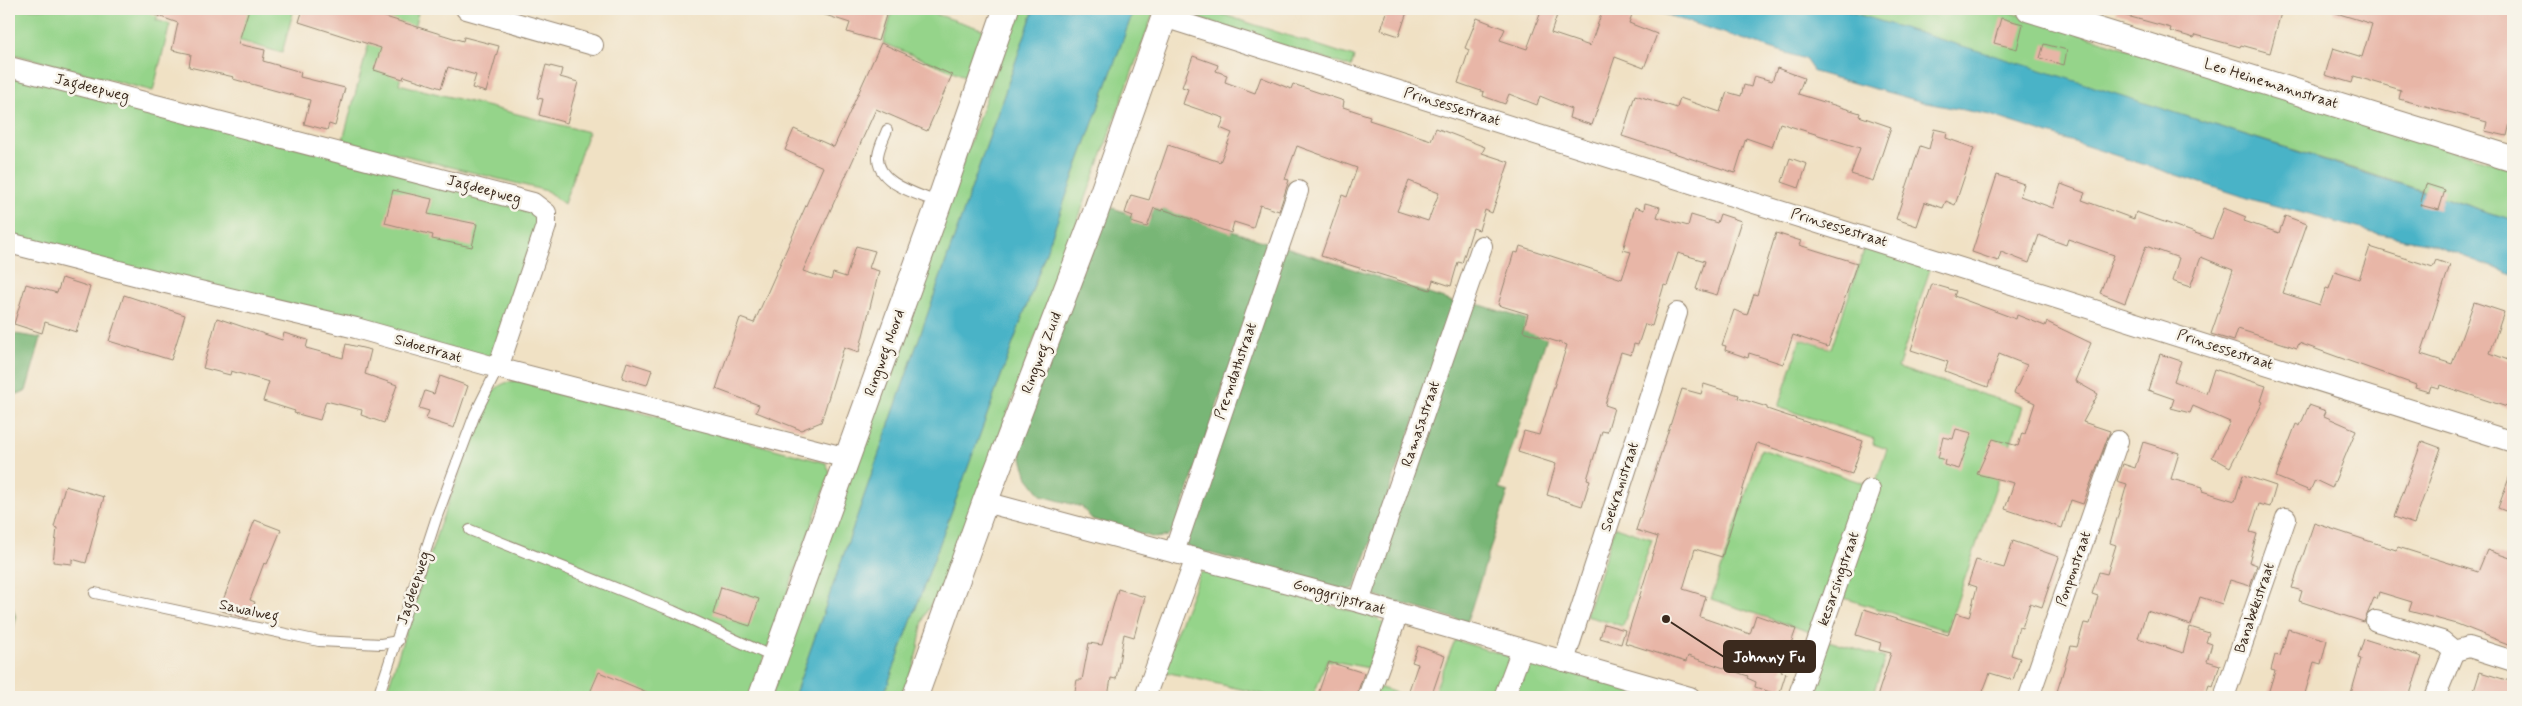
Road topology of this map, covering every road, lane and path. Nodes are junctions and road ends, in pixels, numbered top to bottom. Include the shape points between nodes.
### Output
1 (466, 9) edge
2 (1006, 9) edge
3 (2033, 9) edge
4 (1165, 13) edge
5 (593, 45) dead end
6 (9, 67) edge
7 (887, 130) dead end
8 (2513, 159) edge
9 (1298, 191) dead end
10 (939, 203) junction
11 (9, 243) edge
12 (1482, 246) dead end
13 (1677, 313) dead end
14 (498, 368) junction
15 (2118, 441) dead end
16 (2513, 442) edge
17 (847, 458) junction
18 (1870, 490) dead end
19 (985, 502) junction
20 (2286, 518) dead end
21 (470, 530) dead end
22 (1174, 552) junction
23 (1196, 558) junction
24 (95, 593) dead end
25 (1359, 602) junction
26 (1398, 613) junction
27 (2376, 621) dead end
28 (398, 640) junction
29 (1522, 649) junction
30 (2454, 651) junction
31 (775, 658) junction
32 (2513, 661) edge
33 (1564, 662) junction
34 (1680, 696) edge
35 (378, 697) edge
36 (761, 697) edge
37 (914, 697) edge
38 (1145, 697) edge
39 (1368, 697) edge
40 (1504, 697) edge
41 (1798, 697) edge
42 (2029, 697) edge
43 (2224, 697) edge
44 (2435, 697) edge

1 - 5 street
2 - 10 street, Ringweg Noord
3 - 8 street, Leo Heinemannstraat
4 - 16 street, Prinsessestraat
4 - 19 street, Ringweg Zuid via 1095,214
6 - 14 street, Jagdeepweg via 533,203 546,213 546,226
7 - 10 lane via 878,156 880,170 888,179
9 - 22 street, Premdathstraat
10 - 17 street, Ringweg Noord
11 - 14 street, Sidoestraat via 356,328
12 - 25 street, Ramasastraat
13 - 33 street, Soekranistraat
14 - 17 street, Sidoestraat
14 - 28 lane, Jagdeepweg via 475,414 437,516
15 - 42 street, Ponponstraat
17 - 31 street, Ringweg Noord
18 - 41 street, kesarsingstraat
19 - 22 street, Gonggrijpstraat
19 - 37 street, Ringweg Zuid
20 - 43 street, Banabekistraat
21 - 31 lane via 674,611
22 - 23 street, Gonggrijpstraat
23 - 25 street, Gonggrijpstraat
23 - 38 street
24 - 28 lane, Sawalweg via 319,641 381,644
25 - 26 street, Gonggrijpstraat
26 - 29 street, Gonggrijpstraat
26 - 39 street
27 - 30 street via 2442,641
28 - 35 lane, Jagdeepweg
29 - 33 street, Gonggrijpstraat
29 - 40 street
30 - 32 street via 2469,647
30 - 44 street
31 - 36 street, Ringweg Noord
33 - 34 street, Gonggrijpstraat

